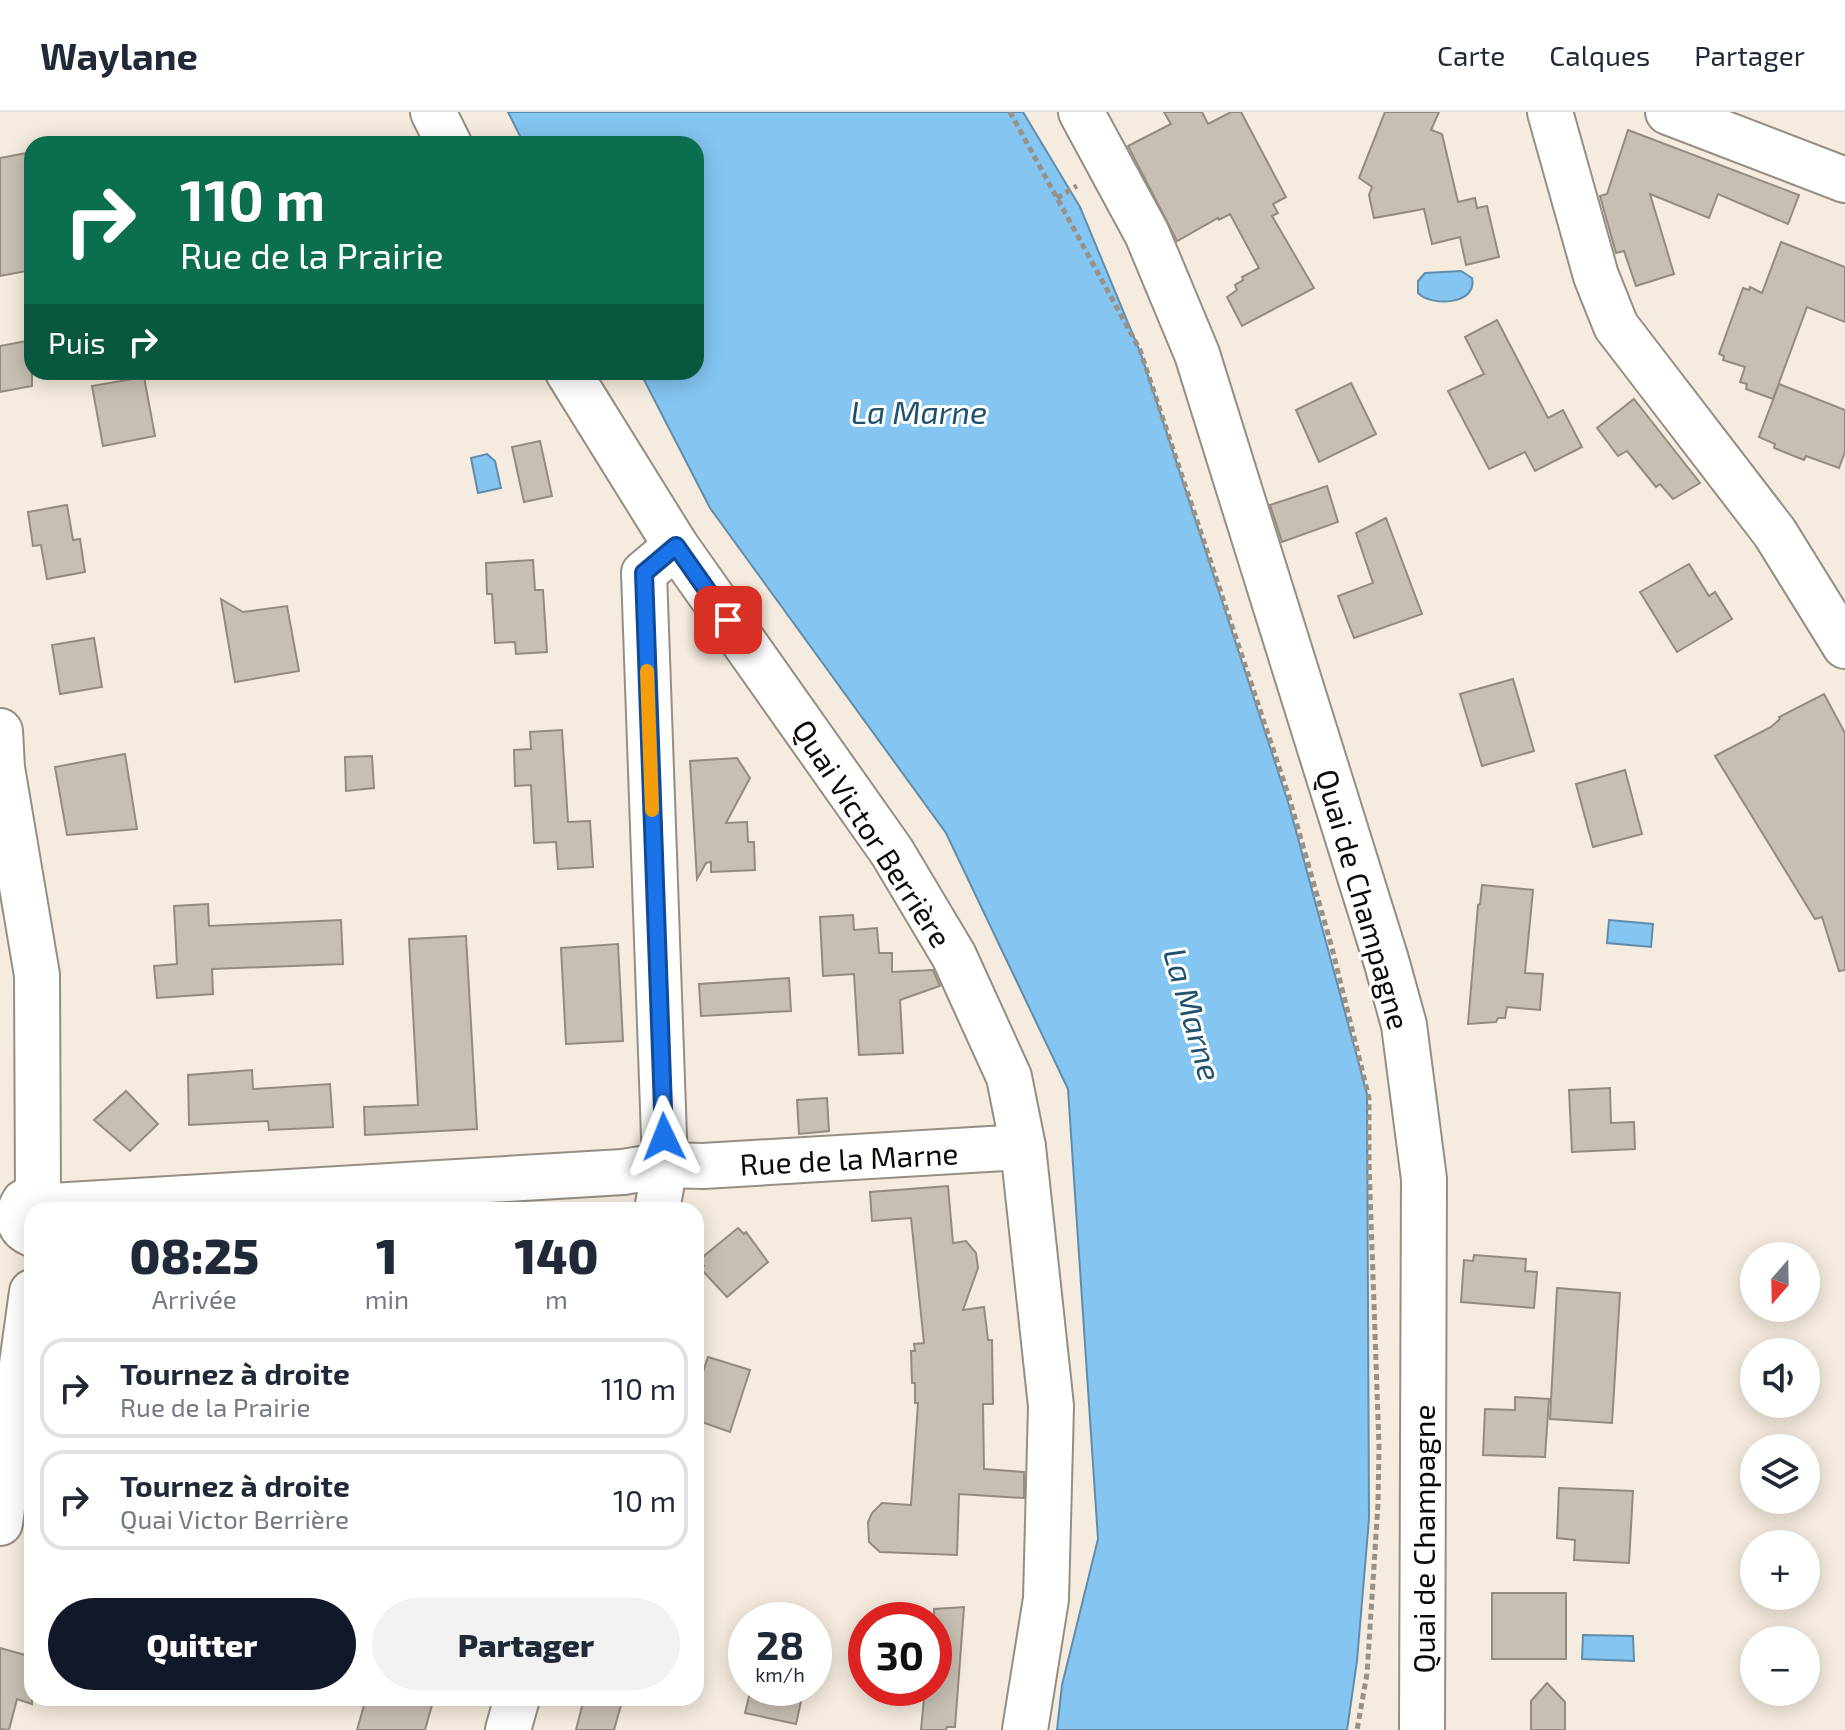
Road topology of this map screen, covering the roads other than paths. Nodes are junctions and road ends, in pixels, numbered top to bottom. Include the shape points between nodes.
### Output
1 (433, 112) edge
2 (1081, 112) edge
3 (1550, 112) edge
4 (1668, 112) edge
5 (445, 136) edge
6 (1845, 180) edge
7 (573, 380) edge
8 (676, 546) junction
9 (1825, 585) edge
10 (1845, 646) edge
11 (0, 731) edge
12 (1023, 1147) junction
13 (665, 1165) junction
14 (28, 1202) edge
15 (243, 1202) edge
16 (658, 1202) edge
17 (0, 1276) edge
18 (24, 1278) edge
19 (24, 1350) edge
20 (0, 1523) edge
21 (515, 1706) edge
22 (508, 1730) edge
23 (1025, 1730) edge
24 (1422, 1730) edge

1 - 5 street
2 - 24 street, Quai de Champagne via 1147,234 1197,354 1404,1025 1424,1179
3 - 9 street via 1596,276 1616,326 1775,533
4 - 6 street
7 - 8 street, Quai Victor Berrière
8 - 12 street, Quai Victor Berrière via 892,852 954,956 1009,1077
8 - 13 street via 644,573
9 - 10 street
11 - 14 street via 37,975
12 - 13 street, Rue de la Marne
12 - 23 street, Quai Victor Berrière via 1051,1406 1046,1599
13 - 15 street, Rue de la Marne
13 - 16 street
17 - 18 street
19 - 20 street
21 - 22 street

